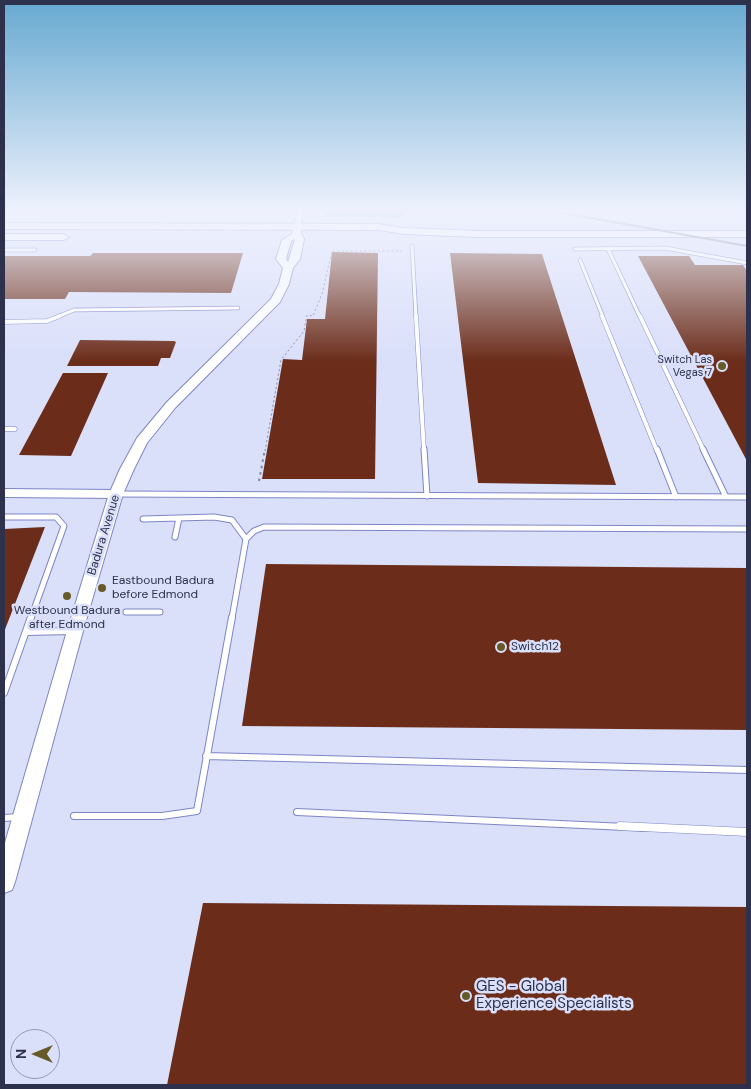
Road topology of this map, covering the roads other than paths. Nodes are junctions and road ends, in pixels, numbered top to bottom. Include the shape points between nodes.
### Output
1 (294, 260) edge
2 (413, 260) edge
3 (580, 260) dead end
4 (613, 260) edge
5 (730, 260) edge
6 (747, 263) edge
7 (238, 308) dead end
8 (4, 322) edge
9 (4, 429) edge
10 (15, 429) dead end
11 (4, 492) edge
12 (116, 494) junction
13 (427, 496) junction
14 (676, 497) junction
15 (726, 497) junction
16 (747, 497) edge
17 (4, 517) edge
18 (179, 518) junction
19 (143, 519) dead end
20 (747, 530) edge
21 (175, 537) dead end
22 (246, 539) junction
23 (126, 612) dead end
24 (160, 612) dead end
25 (76, 631) junction
26 (26, 632) junction
27 (4, 693) edge
28 (206, 756) junction
29 (747, 770) edge
30 (297, 812) dead end
31 (74, 816) dead end
32 (23, 817) junction
33 (4, 818) edge
34 (747, 832) edge
35 (4, 882) edge

1 - 12 main road, Badura Avenue via 276,300 171,405 142,442 126,468
2 - 13 lane
3 - 14 lane
4 - 15 lane
5 - 6 lane
7 - 8 lane via 74,310 47,322
9 - 10 lane
11 - 12 street
12 - 13 lane
12 - 25 main road, Badura Avenue
13 - 14 lane
14 - 15 lane
15 - 16 lane
17 - 26 lane via 56,517 64,526
18 - 19 lane
18 - 21 lane
18 - 22 lane via 232,520
20 - 22 lane via 264,527
22 - 28 lane
23 - 24 lane
25 - 26 lane
25 - 32 main road, Badura Avenue
26 - 27 lane
28 - 29 lane
28 - 31 lane via 197,811 162,816
30 - 34 lane
32 - 33 lane
32 - 35 main road, Badura Avenue

